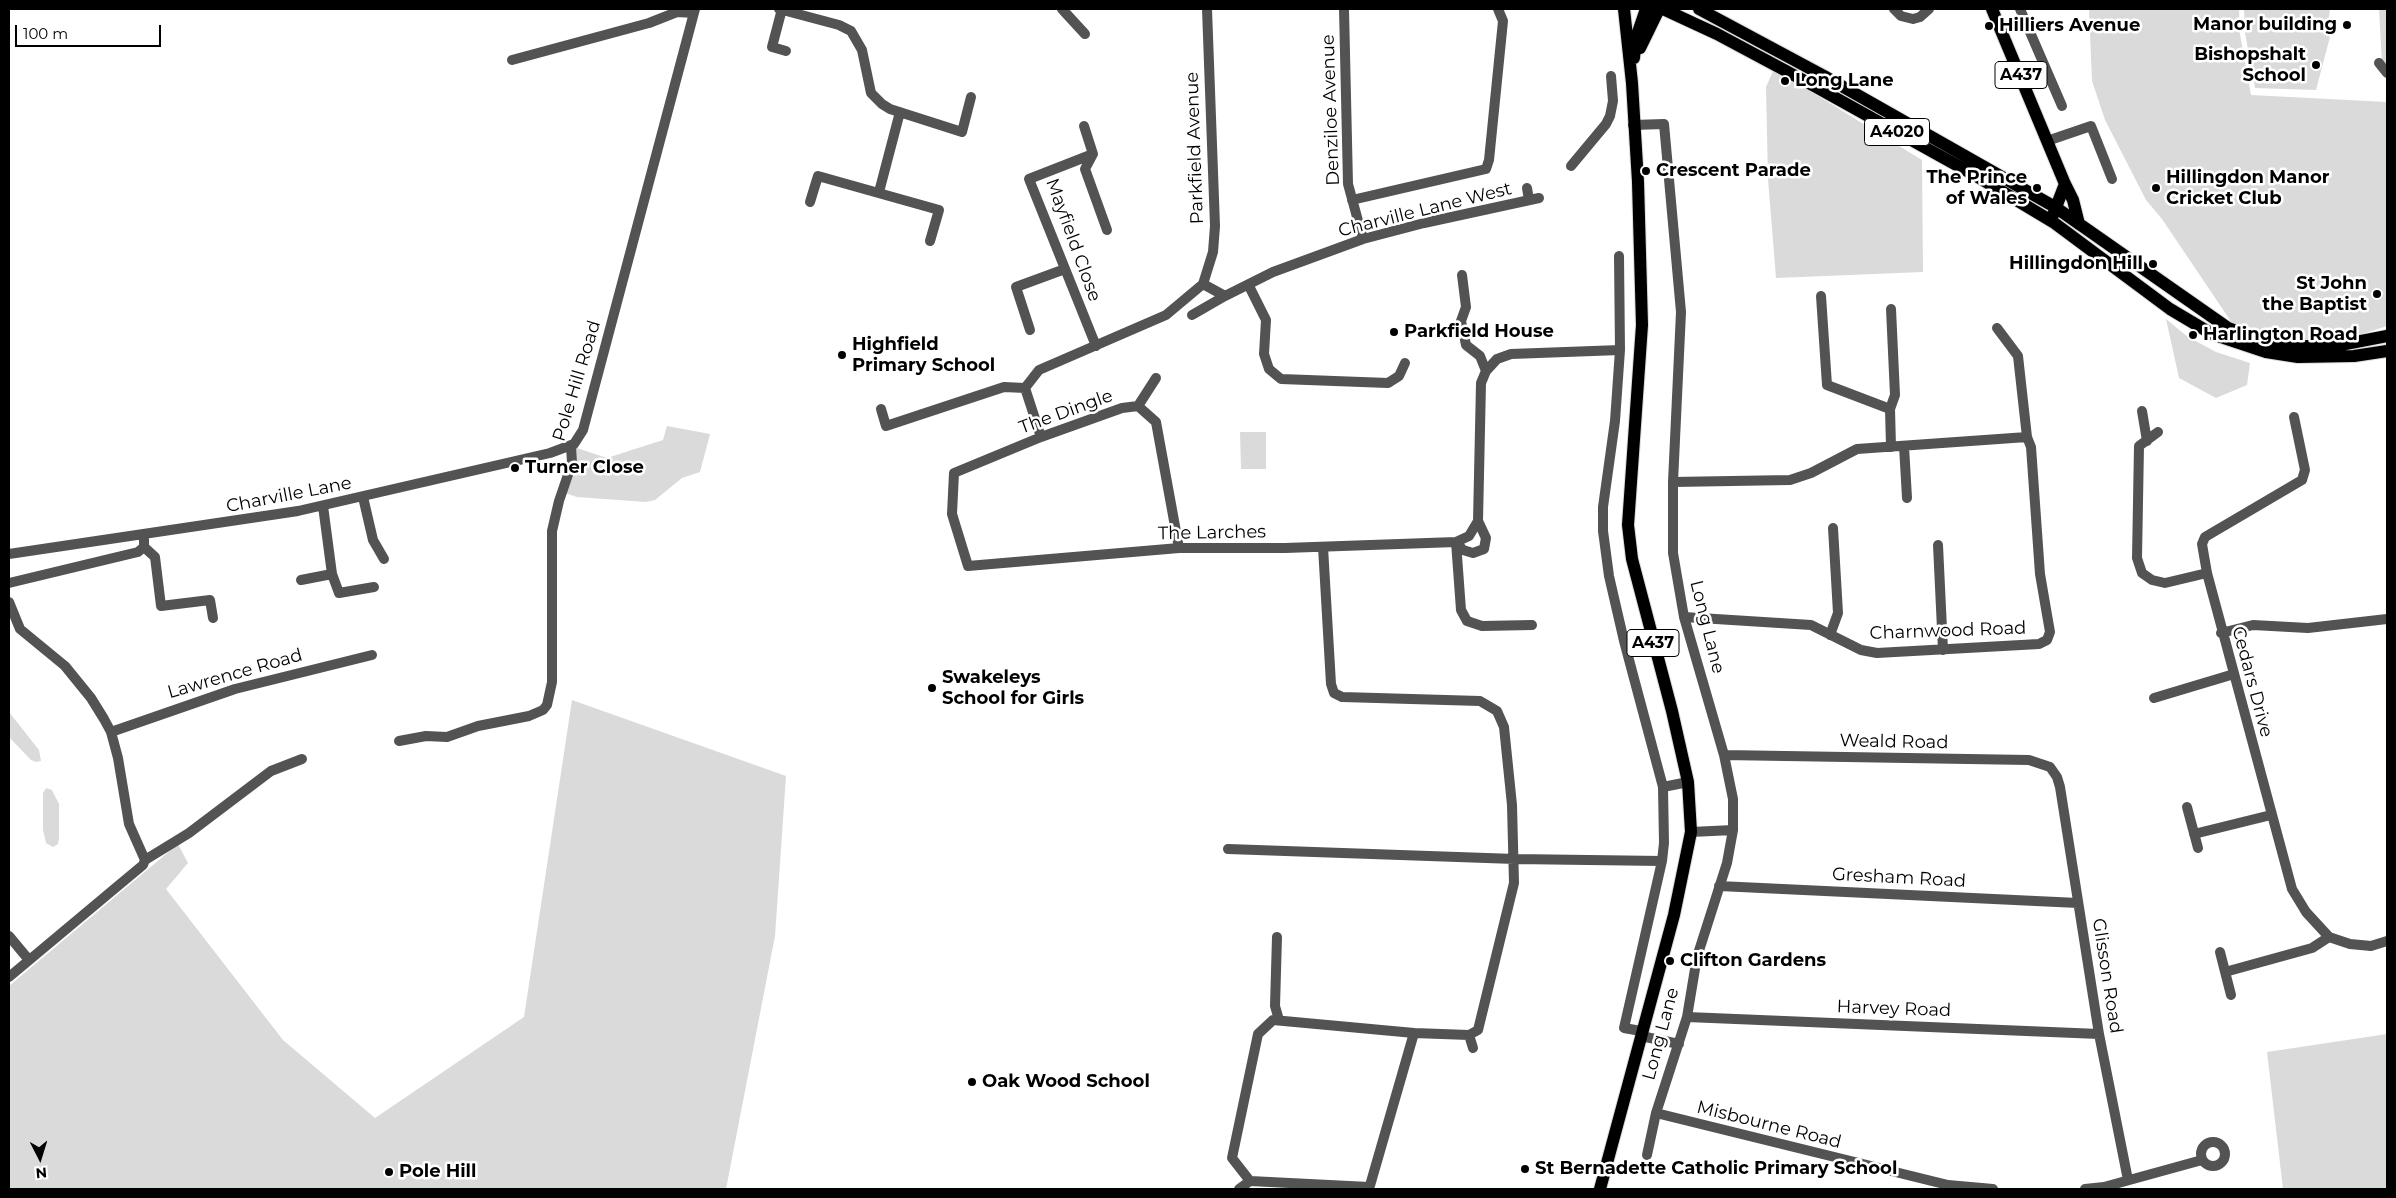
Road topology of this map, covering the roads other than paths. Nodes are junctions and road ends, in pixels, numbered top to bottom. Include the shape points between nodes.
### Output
1 (780, 9) edge
2 (1062, 9) edge
3 (1207, 9) edge
4 (1344, 9) edge
5 (1498, 9) edge
6 (1624, 9) edge
7 (1646, 9) edge
8 (1659, 9) edge
9 (1663, 9) edge
10 (1699, 9) edge
11 (1894, 9) edge
12 (1929, 9) edge
13 (1992, 9) edge
14 (2020, 9) edge
15 (694, 11) edge
16 (1715, 12) edge
17 (1085, 34) dead end
18 (786, 51) dead end
19 (512, 60) dead end
20 (2379, 63) dead end
21 (2387, 73) edge
22 (1611, 76) dead end
23 (1632, 78) junction
24 (1613, 96) junction
25 (971, 97) dead end
26 (1632, 97) junction
27 (2062, 106) dead end
28 (900, 112) junction
29 (1634, 125) junction
30 (1084, 126) dead end
31 (2048, 141) junction
32 (1093, 154) junction
33 (1571, 166) dead end
34 (2112, 179) dead end
35 (2065, 184) junction
36 (1527, 188) dead end
37 (879, 192) junction
38 (1352, 200) junction
39 (810, 202) dead end
40 (2055, 207) junction
41 (2053, 222) junction
42 (2079, 224) junction
43 (1107, 230) dead end
44 (1363, 239) junction
45 (930, 240) dead end
46 (1620, 256) dead end
47 (1065, 269) junction
48 (1462, 275) dead end
49 (1202, 284) junction
50 (1249, 286) junction
51 (1225, 296) junction
52 (1821, 296) dead end
53 (1891, 309) dead end
54 (1192, 315) dead end
55 (1997, 328) dead end
56 (1030, 330) dead end
57 (2387, 336) edge
58 (1096, 346) junction
59 (1620, 350) junction
60 (2387, 351) edge
61 (1405, 363) dead end
62 (1486, 370) junction
63 (1156, 378) dead end
64 (1025, 388) junction
65 (1138, 406) junction
66 (881, 409) dead end
67 (1890, 409) junction
68 (2142, 411) dead end
69 (2294, 416) dead end
70 (2158, 432) dead end
71 (1041, 437) junction
72 (2026, 437) junction
73 (2147, 441) junction
74 (571, 446) junction
75 (1904, 446) junction
76 (1891, 447) junction
77 (1673, 482) junction
78 (363, 497) junction
79 (1907, 498) dead end
80 (324, 506) junction
81 (1478, 522) junction
82 (1833, 528) dead end
83 (144, 534) junction
84 (1456, 542) junction
85 (1938, 545) dead end
86 (144, 547) junction
87 (1179, 548) junction
88 (1323, 548) junction
89 (9, 554) edge
90 (384, 559) dead end
91 (968, 566) joint
92 (2207, 573) junction
93 (332, 574) junction
94 (300, 580) dead end
95 (9, 583) edge
96 (374, 587) dead end
97 (9, 602) edge
98 (1684, 617) junction
99 (213, 618) dead end
100 (2387, 619) edge
101 (1532, 625) dead end
102 (2222, 633) junction
103 (1830, 635) junction
104 (1943, 650) junction
105 (372, 655) dead end
106 (2234, 674) junction
107 (2154, 698) dead end
108 (110, 732) junction
109 (400, 741) dead end
110 (1724, 755) junction
111 (302, 759) dead end
112 (2058, 776) joint
113 (1688, 782) junction
114 (1663, 787) junction
115 (2187, 807) dead end
116 (2272, 815) junction
117 (1733, 830) junction
118 (1691, 832) junction
119 (2194, 834) junction
120 (2198, 848) dead end
121 (1228, 849) dead end
122 (1515, 859) junction
123 (145, 860) junction
124 (1662, 860) junction
125 (1719, 886) junction
126 (2078, 903) junction
127 (9, 936) edge
128 (1277, 937) dead end
129 (2329, 937) junction
130 (2387, 941) edge
131 (2220, 952) dead end
132 (29, 960) junction
133 (2225, 972) junction
134 (9, 978) edge
135 (2230, 995) dead end
136 (1687, 1017) junction
137 (1279, 1020) junction
138 (1414, 1033) junction
139 (1641, 1034) junction
140 (2099, 1034) junction
141 (1469, 1035) junction
142 (1679, 1044) junction
143 (1474, 1048) dead end
144 (1656, 1113) junction
145 (1648, 1155) dead end
146 (2202, 1160) dead end
147 (2128, 1180) junction
148 (1250, 1181) junction
149 (1369, 1188) edge
150 (1239, 1189) edge
151 (1600, 1189) edge
152 (1993, 1189) edge
153 (2085, 1189) edge

1 - 18 street via 772,47
1 - 28 street via 838,24 852,31 862,50 871,93 882,104
2 - 17 street
3 - 49 street, Parkfield Avenue via 1215,226 1213,252
4 - 38 street, Denziloe Avenue via 1348,184
5 - 38 street via 1503,21 1486,169
6 - 23 main road, Long Lane / A437
7 - 23 main road, Long Lane / A437 via 1636,38
8 - 23 main road, Long Lane / A437 via 1647,32
9 - 41 main road, A4020 via 1816,87
10 - 16 main road, A4020
11 - 12 street via 1901,16 1913,19
13 - 31 main road, A437
14 - 27 street
15 - 19 street via 677,12 649,23
15 - 74 street, Pole Hill Road via 583,430 578,441
16 - 40 main road, A4020
20 - 21 street
22 - 24 street
23 - 26 main road, Long Lane / A437
24 - 26 street
24 - 33 street via 1606,124
25 - 28 street via 962,132
26 - 29 main road, Long Lane / A437
28 - 37 street
29 - 77 street, Long Lane via 1664,124 1681,312
29 - 113 main road, Long Lane / A437 via 1642,325 1628,525 1632,559
30 - 32 street
31 - 34 street via 2091,126
31 - 35 main road, A437
32 - 43 street via 1086,169
32 - 47 street, Mayfield Close via 1029,179
35 - 40 main road
35 - 42 main road, A437
36 - 44 street, Charville Lane West via 1534,199
37 - 39 street via 818,176
37 - 45 street via 939,210
38 - 44 street, Denziloe Avenue
40 - 41 main road
40 - 42 main road, A4020
41 - 60 main road, A4020 via 2170,309 2199,327 2236,343 2298,358
42 - 57 main road, A4020 via 2228,328 2266,342 2335,346
44 - 50 street, Charville Lane West via 1273,272
46 - 59 street, Long Lane
47 - 56 street via 1016,288
47 - 58 street, Mayfield Close
48 - 62 street via 1466,307 1461,321 1466,345 1480,356
49 - 51 street
49 - 58 street via 1166,315
50 - 51 street, Charville Lane West
50 - 61 street via 1266,320 1264,354 1269,369 1281,379 1388,383 1399,376
51 - 54 street, Charville Lane West
52 - 67 street via 1828,386
53 - 67 street via 1895,395
55 - 72 street, Charnwood Road via 2018,356
58 - 64 street via 1040,370
59 - 62 street via 1511,354
59 - 114 street, Long Lane via 1603,531 1609,576 1624,641
62 - 81 street, The Larches via 1481,383 1480,402
63 - 65 street
64 - 66 street via 1004,388 886,426
64 - 71 street
65 - 71 street, The Dingle via 1122,408
65 - 87 street, The Dingle via 1156,422
67 - 76 street
68 - 73 street
69 - 92 street, Cedars Drive via 2304,470 2302,480 2205,537 2202,544
70 - 73 street
71 - 91 street, The Dingle via 954,473 952,514
72 - 75 street
72 - 104 street, Charnwood Road via 2031,447 2040,574 2050,632 2047,640 2039,644
73 - 92 street via 2139,446 2137,558 2142,573 2165,583
74 - 78 street, Charville Lane
74 - 109 street, Pole Hill Road via 572,463 558,501 552,531 552,682 547,706 529,716 478,726 447,737 426,736
75 - 76 street
75 - 79 street
76 - 77 street via 1857,449 1790,480
77 - 98 street, Long Lane via 1673,553
78 - 80 street, Charville Lane
78 - 90 street via 373,540
80 - 83 street, Charville Lane
80 - 93 street
81 - 84 street via 1469,536
81 - 84 street, The Larches via 1486,538 1484,549 1473,553 1463,550
82 - 103 street via 1838,613
83 - 86 street
83 - 89 street, Charville Lane
84 - 88 street, The Larches
84 - 101 street via 1460,610 1467,621 1482,626
85 - 104 street
86 - 95 street via 138,552
86 - 99 street via 155,557 161,606 210,600
87 - 88 street, The Larches
87 - 91 street, The Larches
88 - 122 street via 1334,694 1342,697 1480,701 1497,712 1504,727
92 - 102 street, Cedars Drive
93 - 94 street
93 - 96 street via 339,594
97 - 108 street via 20,629 72,674 91,698
98 - 103 street, Charnwood Road via 1795,623 1811,625
98 - 110 street, Long Lane
100 - 102 street via 2315,628 2253,625
102 - 106 street, Cedars Drive
103 - 104 street, Charnwood Road via 1877,654
105 - 108 street, Lawrence Road via 235,689
106 - 107 street
106 - 116 street, Cedars Drive
108 - 123 street via 118,758 129,824
110 - 112 street, Weald Road via 2029,760 2050,767
110 - 117 street, Long Lane via 1732,799
111 - 123 street via 271,770 189,833
112 - 126 street, Glisson Road
113 - 114 street
113 - 118 main road, Long Lane / A437
114 - 124 street, Long Lane
115 - 119 street
116 - 119 street
116 - 129 street, Cedars Drive via 2292,889 2306,912
117 - 118 street
117 - 125 street, Long Lane
118 - 139 main road, Long Lane / A437 via 1674,915
119 - 120 street
121 - 122 street
122 - 124 street
122 - 141 street via 1514,883 1478,1030
123 - 132 street
124 - 139 street, Long Lane via 1624,1028
125 - 126 street, Gresham Road
125 - 136 street, Long Lane via 1697,957
126 - 140 street, Glisson Road
127 - 132 street
128 - 137 street via 1275,1006
129 - 130 street via 2371,946
129 - 133 street via 2312,948
131 - 133 street
132 - 134 street
133 - 135 street
136 - 140 street, Harvey Road
136 - 142 street, Long Lane
137 - 138 street
137 - 148 street via 1273,1020 1258,1034 1232,1158
138 - 141 street
138 - 149 street
139 - 142 street
139 - 151 main road, Long Lane / A437
140 - 147 street, Glisson Road
141 - 143 street
142 - 144 street, Long Lane
144 - 145 street, Long Lane
144 - 152 street, Misbourne Road via 1948,1186
146 - 147 street
147 - 153 street
148 - 149 street
148 - 150 street

